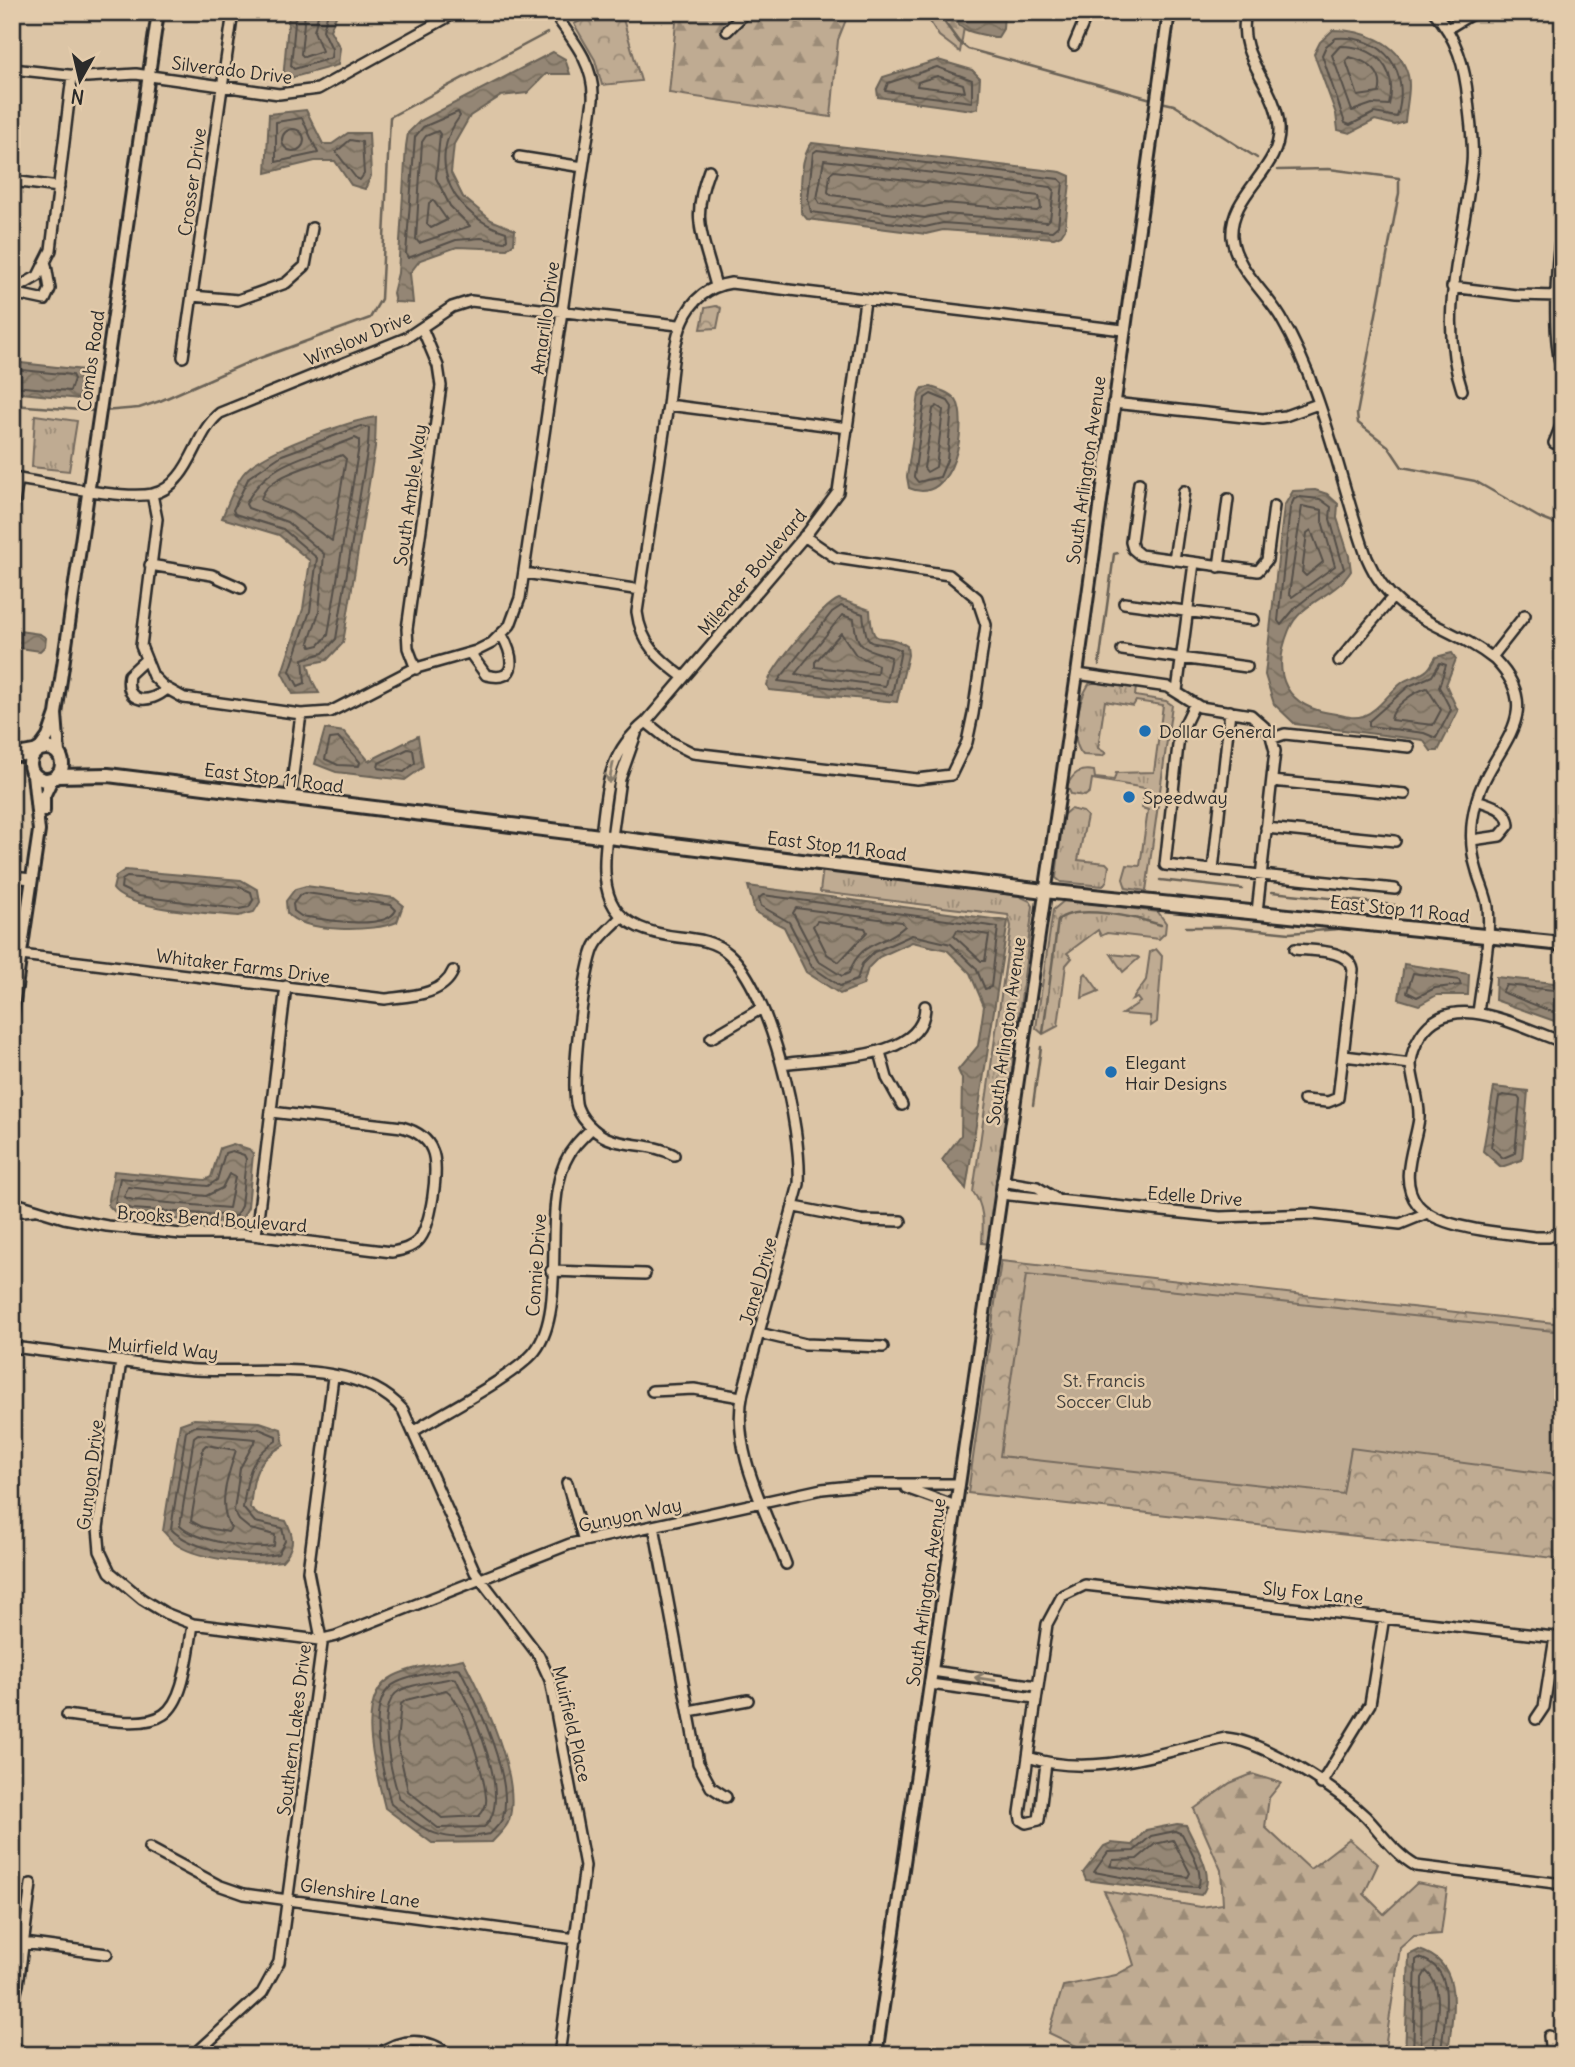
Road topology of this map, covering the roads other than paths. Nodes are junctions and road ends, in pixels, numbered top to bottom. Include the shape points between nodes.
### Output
1 (158, 12) edge
2 (233, 12) edge
3 (457, 12) edge
4 (554, 12) edge
5 (746, 12) edge
6 (1088, 12) edge
7 (1169, 12) edge
8 (1246, 12) edge
9 (1434, 12) edge
10 (1475, 12) edge
11 (1447, 29) junction
12 (727, 31) dead end
13 (1074, 45) dead end
14 (12, 69) edge
15 (151, 75) junction
16 (72, 76) junction
17 (222, 86) junction
18 (519, 157) dead end
19 (583, 167) junction
20 (709, 170) dead end
21 (12, 181) edge
22 (59, 187) junction
23 (1563, 225) edge
24 (312, 228) dead end
25 (46, 265) junction
26 (716, 286) junction
27 (1452, 287) junction
28 (12, 292) edge
29 (192, 296) junction
30 (1558, 296) junction
31 (864, 302) junction
32 (562, 310) junction
33 (678, 325) junction
34 (422, 328) junction
35 (1123, 330) junction
36 (183, 357) dead end
37 (1563, 372) edge
38 (1462, 390) dead end
39 (1113, 403) junction
40 (1318, 404) junction
41 (668, 405) junction
42 (1563, 421) edge
43 (848, 428) junction
44 (1554, 443) dead end
45 (15, 478) edge
46 (1139, 484) dead end
47 (90, 489) junction
48 (1184, 491) dead end
49 (152, 494) junction
50 (1228, 499) dead end
51 (1274, 506) dead end
52 (12, 516) edge
53 (804, 536) junction
54 (1174, 560) junction
55 (1194, 563) junction
56 (150, 565) junction
57 (1219, 566) junction
58 (524, 573) junction
59 (240, 588) dead end
60 (641, 590) junction
61 (1392, 598) junction
62 (1124, 603) dead end
63 (1188, 612) junction
64 (1525, 615) dead end
65 (1254, 621) dead end
66 (502, 635) junction
67 (1122, 650) dead end
68 (470, 653) junction
69 (1492, 657) junction
70 (1182, 658) junction
71 (145, 660) junction
72 (1339, 660) dead end
73 (1247, 667) dead end
74 (416, 668) junction
75 (1077, 674) junction
76 (683, 677) junction
77 (167, 689) junction
78 (1177, 691) junction
79 (1194, 705) junction
80 (1230, 711) junction
81 (56, 714) junction
82 (301, 714) junction
83 (646, 722) junction
84 (1273, 738) junction
85 (1409, 747) dead end
86 (37, 750) junction
87 (12, 756) edge
88 (60, 757) junction
89 (12, 764) edge
90 (32, 772) junction
91 (108, 775) junction
92 (54, 778) junction
93 (1272, 780) junction
94 (1405, 794) dead end
95 (290, 798) junction
96 (1476, 800) junction
97 (1266, 828) junction
98 (38, 831) junction
99 (607, 836) junction
100 (1472, 840) junction
101 (1395, 841) dead end
102 (1213, 870) junction
103 (1261, 875) junction
104 (12, 877) edge
105 (32, 879) junction
106 (1395, 889) dead end
107 (1044, 891) junction
108 (1257, 912) junction
109 (620, 918) junction
110 (1486, 936) junction
111 (1563, 944) edge
112 (1295, 949) dead end
113 (21, 955) junction
114 (453, 971) dead end
115 (286, 986) junction
116 (925, 1006) dead end
117 (762, 1008) junction
118 (1478, 1013) junction
119 (12, 1014) edge
120 (711, 1038) dead end
121 (1563, 1042) edge
122 (880, 1052) junction
123 (1344, 1056) junction
124 (782, 1064) junction
125 (1411, 1064) junction
126 (1304, 1100) dead end
127 (902, 1105) dead end
128 (271, 1112) junction
129 (592, 1128) junction
130 (674, 1155) dead end
131 (1002, 1181) junction
132 (1000, 1194) junction
133 (1055, 1198) junction
134 (12, 1202) edge
135 (795, 1207) junction
136 (34, 1210) junction
137 (12, 1212) edge
138 (1427, 1213) junction
139 (901, 1221) dead end
140 (1563, 1230) edge
141 (256, 1235) junction
142 (551, 1271) junction
143 (645, 1274) dead end
144 (759, 1333) junction
145 (12, 1347) edge
146 (883, 1347) dead end
147 (121, 1361) junction
148 (333, 1377) junction
149 (354, 1380) joint
150 (652, 1391) dead end
151 (741, 1397) junction
152 (414, 1431) junction
153 (567, 1483) dead end
154 (960, 1484) junction
155 (901, 1486) junction
156 (762, 1503) junction
157 (956, 1506) junction
158 (654, 1526) junction
159 (584, 1541) junction
160 (786, 1564) dead end
161 (479, 1578) junction
162 (1384, 1617) junction
163 (193, 1624) junction
164 (1559, 1637) edge
165 (322, 1639) junction
166 (932, 1671) junction
167 (930, 1684) junction
168 (1037, 1686) junction
169 (1035, 1699) junction
170 (748, 1700) dead end
171 (689, 1711) junction
172 (66, 1714) dead end
173 (1536, 1719) dead end
174 (1028, 1757) junction
175 (1046, 1763) junction
176 (1321, 1784) junction
177 (726, 1797) dead end
178 (149, 1848) dead end
179 (31, 1884) dead end
180 (1563, 1884) edge
181 (288, 1899) junction
182 (576, 1939) junction
183 (24, 1943) junction
184 (107, 1954) dead end
185 (12, 2007) edge
186 (1549, 2036) dead end
187 (12, 2046) edge
188 (27, 2055) edge
189 (194, 2055) edge
190 (377, 2055) edge
191 (450, 2055) edge
192 (559, 2055) edge
193 (876, 2055) edge
194 (1551, 2055) edge

1 - 15 street, Combs Road
2 - 17 street, Crosser Drive
3 - 17 street, Silverado Drive via 317,89 279,94
4 - 19 street, Amarillo Drive via 584,57 593,83
5 - 12 street
6 - 13 street
7 - 35 street, South Arlington Avenue
8 - 40 street via 1244,41 1275,109 1279,135 1271,159 1237,210 1233,240 1243,265 1282,320
9 - 11 street
10 - 11 street
11 - 27 street via 1466,78 1473,151
14 - 16 street, Silverado Drive
15 - 16 street, Silverado Drive
15 - 17 street, Silverado Drive
15 - 47 street, Combs Road
16 - 22 street
17 - 29 street, Crosser Drive
18 - 19 street
19 - 32 street, Amarillo Drive
20 - 26 street via 697,215
21 - 22 street
22 - 25 street
23 - 30 street
24 - 29 street via 305,266 286,283 239,300
25 - 28 street via 38,276
25 - 28 street via 50,289 45,300
26 - 31 street via 731,284
26 - 33 street via 692,304
27 - 30 street
27 - 38 street via 1452,340
29 - 36 street, Crosser Drive
30 - 37 street via 1558,353
31 - 35 street
31 - 43 street, Milender Boulevard
32 - 33 street, Winslow Drive
32 - 34 street, Winslow Drive via 471,301 452,307
32 - 58 street, Amarillo Drive
33 - 41 street
34 - 49 street, Winslow Drive via 220,413 177,479
34 - 74 street, South Amble Way via 442,386 407,629
35 - 39 street, South Arlington Avenue
39 - 40 street via 1262,419
39 - 75 street, South Arlington Avenue
40 - 61 street via 1367,558
41 - 43 street
41 - 60 street
42 - 44 street
43 - 53 street, Milender Boulevard via 838,492
45 - 47 street
45 - 52 street
46 - 54 street via 1133,549 1140,555
47 - 49 street
47 - 81 street, Combs Road
48 - 54 street
49 - 56 street via 157,516
50 - 57 street
51 - 57 street via 1267,559 1258,571
53 - 76 street, Milender Boulevard
53 - 83 street via 836,558 949,575 977,598 986,625 970,732 951,775 917,779 692,753
54 - 55 street
55 - 57 street
55 - 63 street
56 - 59 street via 212,575
56 - 71 street via 140,632
58 - 60 street
58 - 66 street, Amarillo Drive via 517,610
60 - 76 street via 639,628 646,644
61 - 69 street via 1425,622
61 - 72 street
62 - 63 street
63 - 65 street
63 - 70 street
64 - 69 street
66 - 68 street
66 - 68 street via 513,658 504,674 486,675
67 - 70 street
68 - 74 street
69 - 96 street via 1513,684 1517,715 1511,737
70 - 73 street
70 - 78 street
71 - 77 street
71 - 77 street via 130,673 130,690 147,701
74 - 82 street via 338,709
75 - 78 street
75 - 107 street, South Arlington Avenue
76 - 83 street, Milender Boulevard
77 - 82 street via 189,699
78 - 79 street
79 - 80 street
79 - 102 street via 1179,736 1165,865
80 - 84 street via 1259,720
80 - 102 street
81 - 86 street, Combs Road via 48,737
81 - 88 street, Combs Road
82 - 95 street
83 - 99 street, Milender Boulevard via 627,754
84 - 85 street via 1285,734
84 - 93 street
86 - 87 main road
86 - 88 main road via 49,747
86 - 90 main road via 30,761
88 - 91 main road, East Stop 11 Road
88 - 92 main road via 61,769
89 - 90 main road
90 - 92 main road via 43,780
90 - 98 street
91 - 92 main road, East Stop 11 Road
91 - 95 main road, East Stop 11 Road
92 - 98 street via 44,796
93 - 94 street
93 - 97 street
95 - 99 main road, East Stop 11 Road
96 - 100 street
96 - 100 street via 1502,810 1509,825 1500,836
97 - 101 street
97 - 103 street
98 - 105 street
99 - 107 main road, East Stop 11 Road
99 - 109 street via 603,877 607,896
100 - 110 street via 1487,901
102 - 103 street
103 - 106 street
103 - 108 street
104 - 105 street
105 - 113 street
107 - 108 main road, East Stop 11 Road
107 - 131 street, South Arlington Avenue
108 - 110 main road, East Stop 11 Road
109 - 117 street via 654,934 720,947 734,960
109 - 129 street via 595,946 588,970 575,1093 581,1115
110 - 111 main road, East Stop 11 Road
110 - 118 street
112 - 123 street via 1338,955 1352,965
113 - 115 street, Whitaker Farms Drive
113 - 119 street
114 - 115 street, Whitaker Farms Drive via 448,981 433,990 385,999
115 - 128 street
116 - 122 street via 920,1025 898,1045
117 - 120 street
117 - 124 street, Janel Drive
118 - 121 street
118 - 125 street via 1436,1019 1417,1041
122 - 124 street
122 - 127 street via 887,1078
123 - 125 street
123 - 126 street via 1338,1098
124 - 135 street, Janel Drive via 799,1160
125 - 138 street via 1419,1117 1408,1172 1417,1204
128 - 141 street
128 - 141 street, Brooks Bend Boulevard via 402,1127 419,1133 429,1144 435,1165 429,1220 412,1246 392,1252
129 - 130 street via 615,1142
129 - 142 street, Connie Drive via 570,1152 562,1170
131 - 132 street, South Arlington Avenue
131 - 133 street via 1037,1187
132 - 133 street, Edelle Drive
132 - 154 street, South Arlington Avenue
133 - 138 street, Edelle Drive via 1220,1217 1313,1214 1400,1224
134 - 136 street, Brooks Bend Boulevard
135 - 139 street via 861,1220
135 - 144 street, Janel Drive
136 - 137 street
136 - 141 street, Brooks Bend Boulevard via 145,1231
138 - 140 street via 1436,1220 1534,1237 1549,1237
142 - 143 street
142 - 152 street, Connie Drive via 548,1324 534,1352
144 - 146 street via 819,1345
144 - 151 street, Janel Drive
145 - 147 street, Muirfield Way
147 - 148 street, Muirfield Way via 197,1370 278,1369
147 - 163 street, Gunyon Drive via 98,1528 100,1551 115,1577 142,1600
148 - 149 street, Muirfield Way
148 - 165 street, Southern Lakes Drive via 308,1571
149 - 152 street, Muirfield Place via 393,1399
150 - 151 street via 694,1389
151 - 156 street, Janel Drive via 740,1436
152 - 161 street, Muirfield Place
153 - 159 street
154 - 155 street, Gunyon Way
154 - 157 street, South Arlington Avenue
155 - 156 street, Gunyon Way via 855,1485
155 - 157 street
156 - 158 street, Gunyon Way
156 - 160 street, Janel Drive
157 - 166 street, South Arlington Avenue
158 - 159 street, Gunyon Way
158 - 171 street
159 - 161 street, Gunyon Way
161 - 165 street, Gunyon Way
161 - 182 street, Muirfield Place via 539,1656 550,1680 584,1862
162 - 164 street, Sly Fox Lane
162 - 168 street, Sly Fox Lane via 1085,1585 1062,1595 1047,1625
162 - 176 street via 1370,1704
163 - 165 street, Gunyon Drive
163 - 172 street via 183,1689 162,1715 129,1723
164 - 173 street via 1544,1707
165 - 181 street, Southern Lakes Drive
166 - 167 street, South Arlington Avenue
168 -> 166 street
167 - 169 street
167 - 193 street, South Arlington Avenue
168 - 169 street
169 - 174 street
170 - 171 street
171 - 177 street via 701,1770 711,1787
174 - 175 street
174 - 175 street via 1020,1813 1021,1820 1031,1824 1039,1819
175 - 176 street via 1093,1767 1226,1738 1252,1743
176 - 180 street via 1349,1802 1401,1857 1416,1866
178 - 181 street, Glenshire Lane via 226,1888
179 - 183 street
181 - 182 street, Glenshire Lane
181 - 189 street, Southern Lakes Drive via 279,1962 271,1980
182 - 192 street, Muirfield Place
183 - 184 street
183 - 185 street
186 - 194 street
187 - 188 street
190 - 191 street via 400,2043 419,2041

